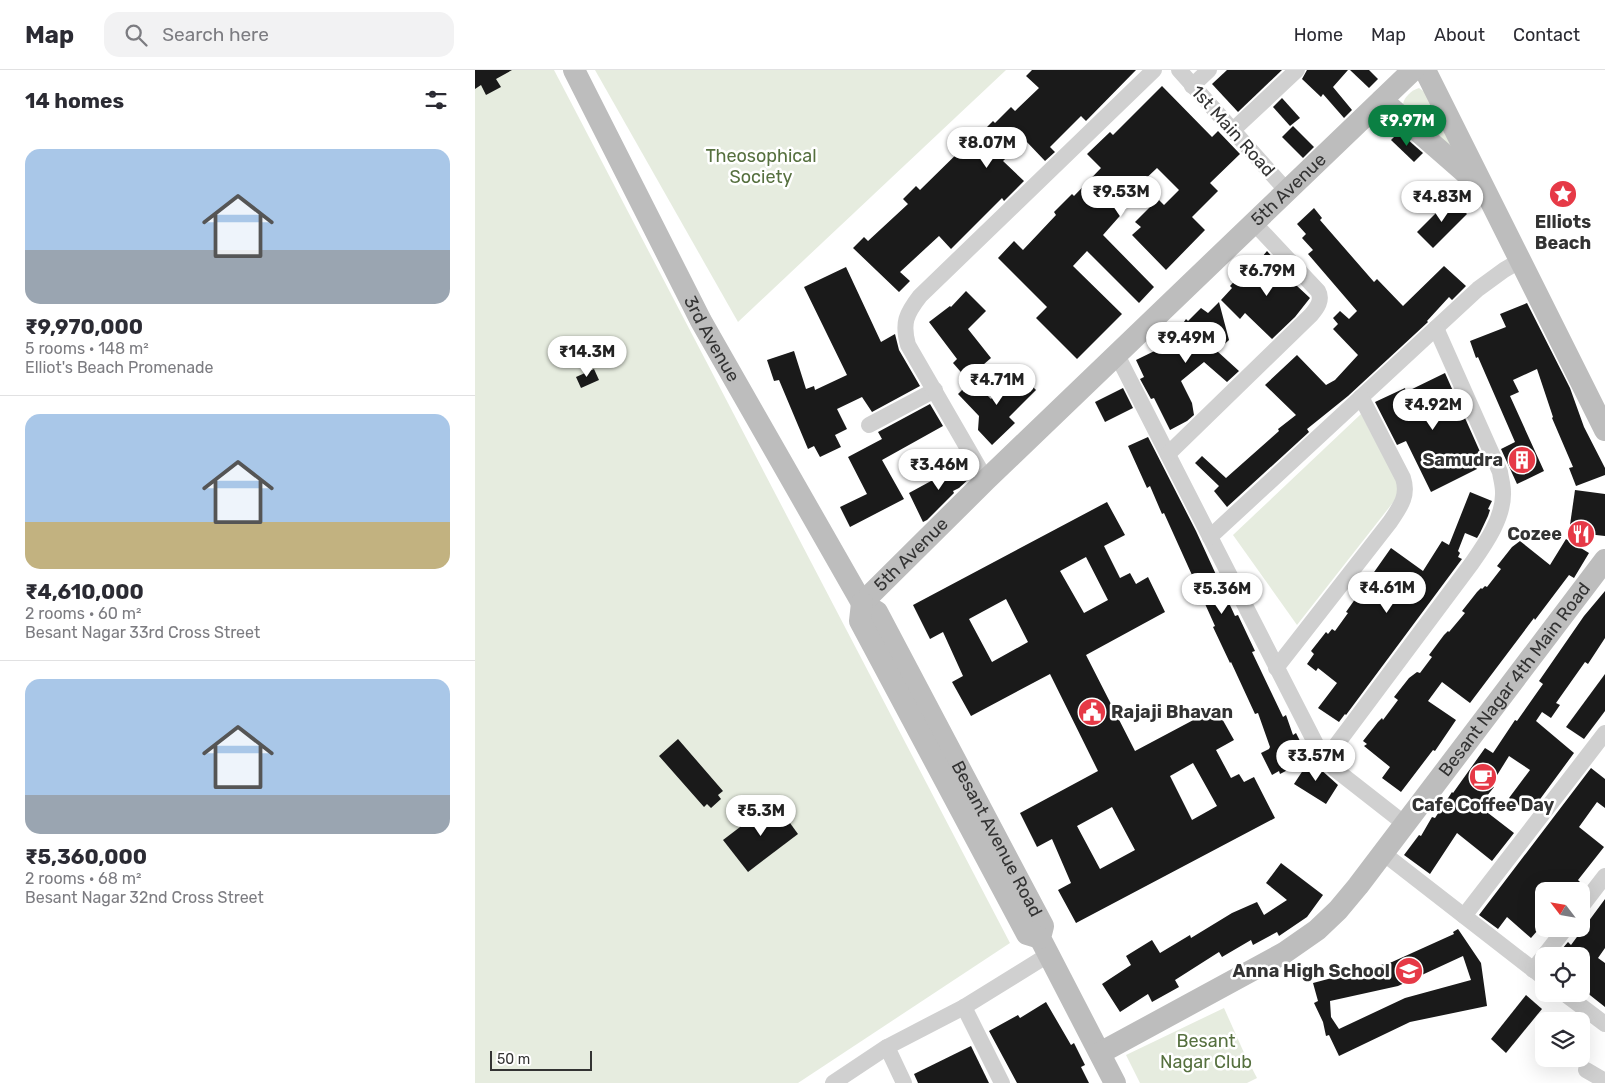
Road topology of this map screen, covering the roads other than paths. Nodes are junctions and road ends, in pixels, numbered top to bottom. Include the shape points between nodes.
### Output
1 (574, 70) edge
2 (1154, 70) edge
3 (1179, 70) edge
4 (1209, 70) edge
5 (1297, 70) edge
6 (1413, 70) edge
7 (1425, 70) edge
8 (1192, 86) junction
9 (1382, 100) junction
10 (1233, 130) junction
11 (1485, 190) junction
12 (1287, 191) junction
13 (1255, 223) junction
14 (1521, 260) junction
15 (1436, 328) junction
16 (1117, 355) junction
17 (935, 390) junction
18 (1361, 397) junction
19 (869, 425) dead end
20 (1605, 430) edge
21 (1168, 454) junction
22 (986, 480) junction
23 (1210, 537) junction
24 (1605, 560) edge
25 (862, 603) junction
26 (1276, 668) junction
27 (1605, 733) edge
28 (1325, 760) junction
29 (1405, 824) junction
30 (1383, 853) junction
31 (1605, 876) edge
32 (1590, 895) edge
33 (1464, 916) junction
34 (1044, 947) junction
35 (1535, 971) edge
36 (1576, 1002) edge
37 (964, 1008) junction
38 (1604, 1022) edge
39 (887, 1047) junction
40 (1100, 1053) junction
41 (1587, 1070) dead end
42 (1605, 1082) edge
43 (833, 1083) edge
44 (904, 1083) edge
45 (1002, 1083) edge
46 (1115, 1083) edge

1 - 25 street, 3rd Avenue via 701,321
2 - 17 street via 913,305 905,324 905,334
3 - 8 street, 1st Main Road
4 - 8 street
5 - 10 street
6 - 9 street, 5th Avenue
7 - 11 street
8 - 10 street, 1st Main Road
9 - 11 street
9 - 12 street, 5th Avenue
10 - 12 street, 1st Main Road
11 - 14 street
12 - 13 street, 5th Avenue
13 - 16 street, 5th Avenue
13 - 21 street via 1319,291 1319,303 1311,315
14 - 15 street via 1478,289
14 - 20 street
15 - 18 street
15 - 28 street via 1500,472 1504,493 1502,502 1491,531 1472,563
16 - 21 street
16 - 22 street, 5th Avenue
17 - 19 street
17 - 22 street
18 - 23 street
18 - 26 street via 1403,478 1406,495 1390,522
21 - 23 street
22 - 25 street, 5th Avenue
23 - 26 street
24 - 29 street, Besant Nagar 4th Main Road
25 - 34 street via 860,621 1027,934
26 - 28 street
27 - 33 street
28 - 29 street
29 - 30 street, Besant Nagar 4th Main Road
30 - 33 street
30 - 40 street, Besant Nagar 4th Main Road via 1338,910 1284,954
31 - 32 street
33 - 35 street
34 - 37 street
34 - 40 street
36 - 38 street
37 - 39 street
37 - 45 street
39 - 43 street
39 - 44 street
40 - 46 street
41 - 42 street

